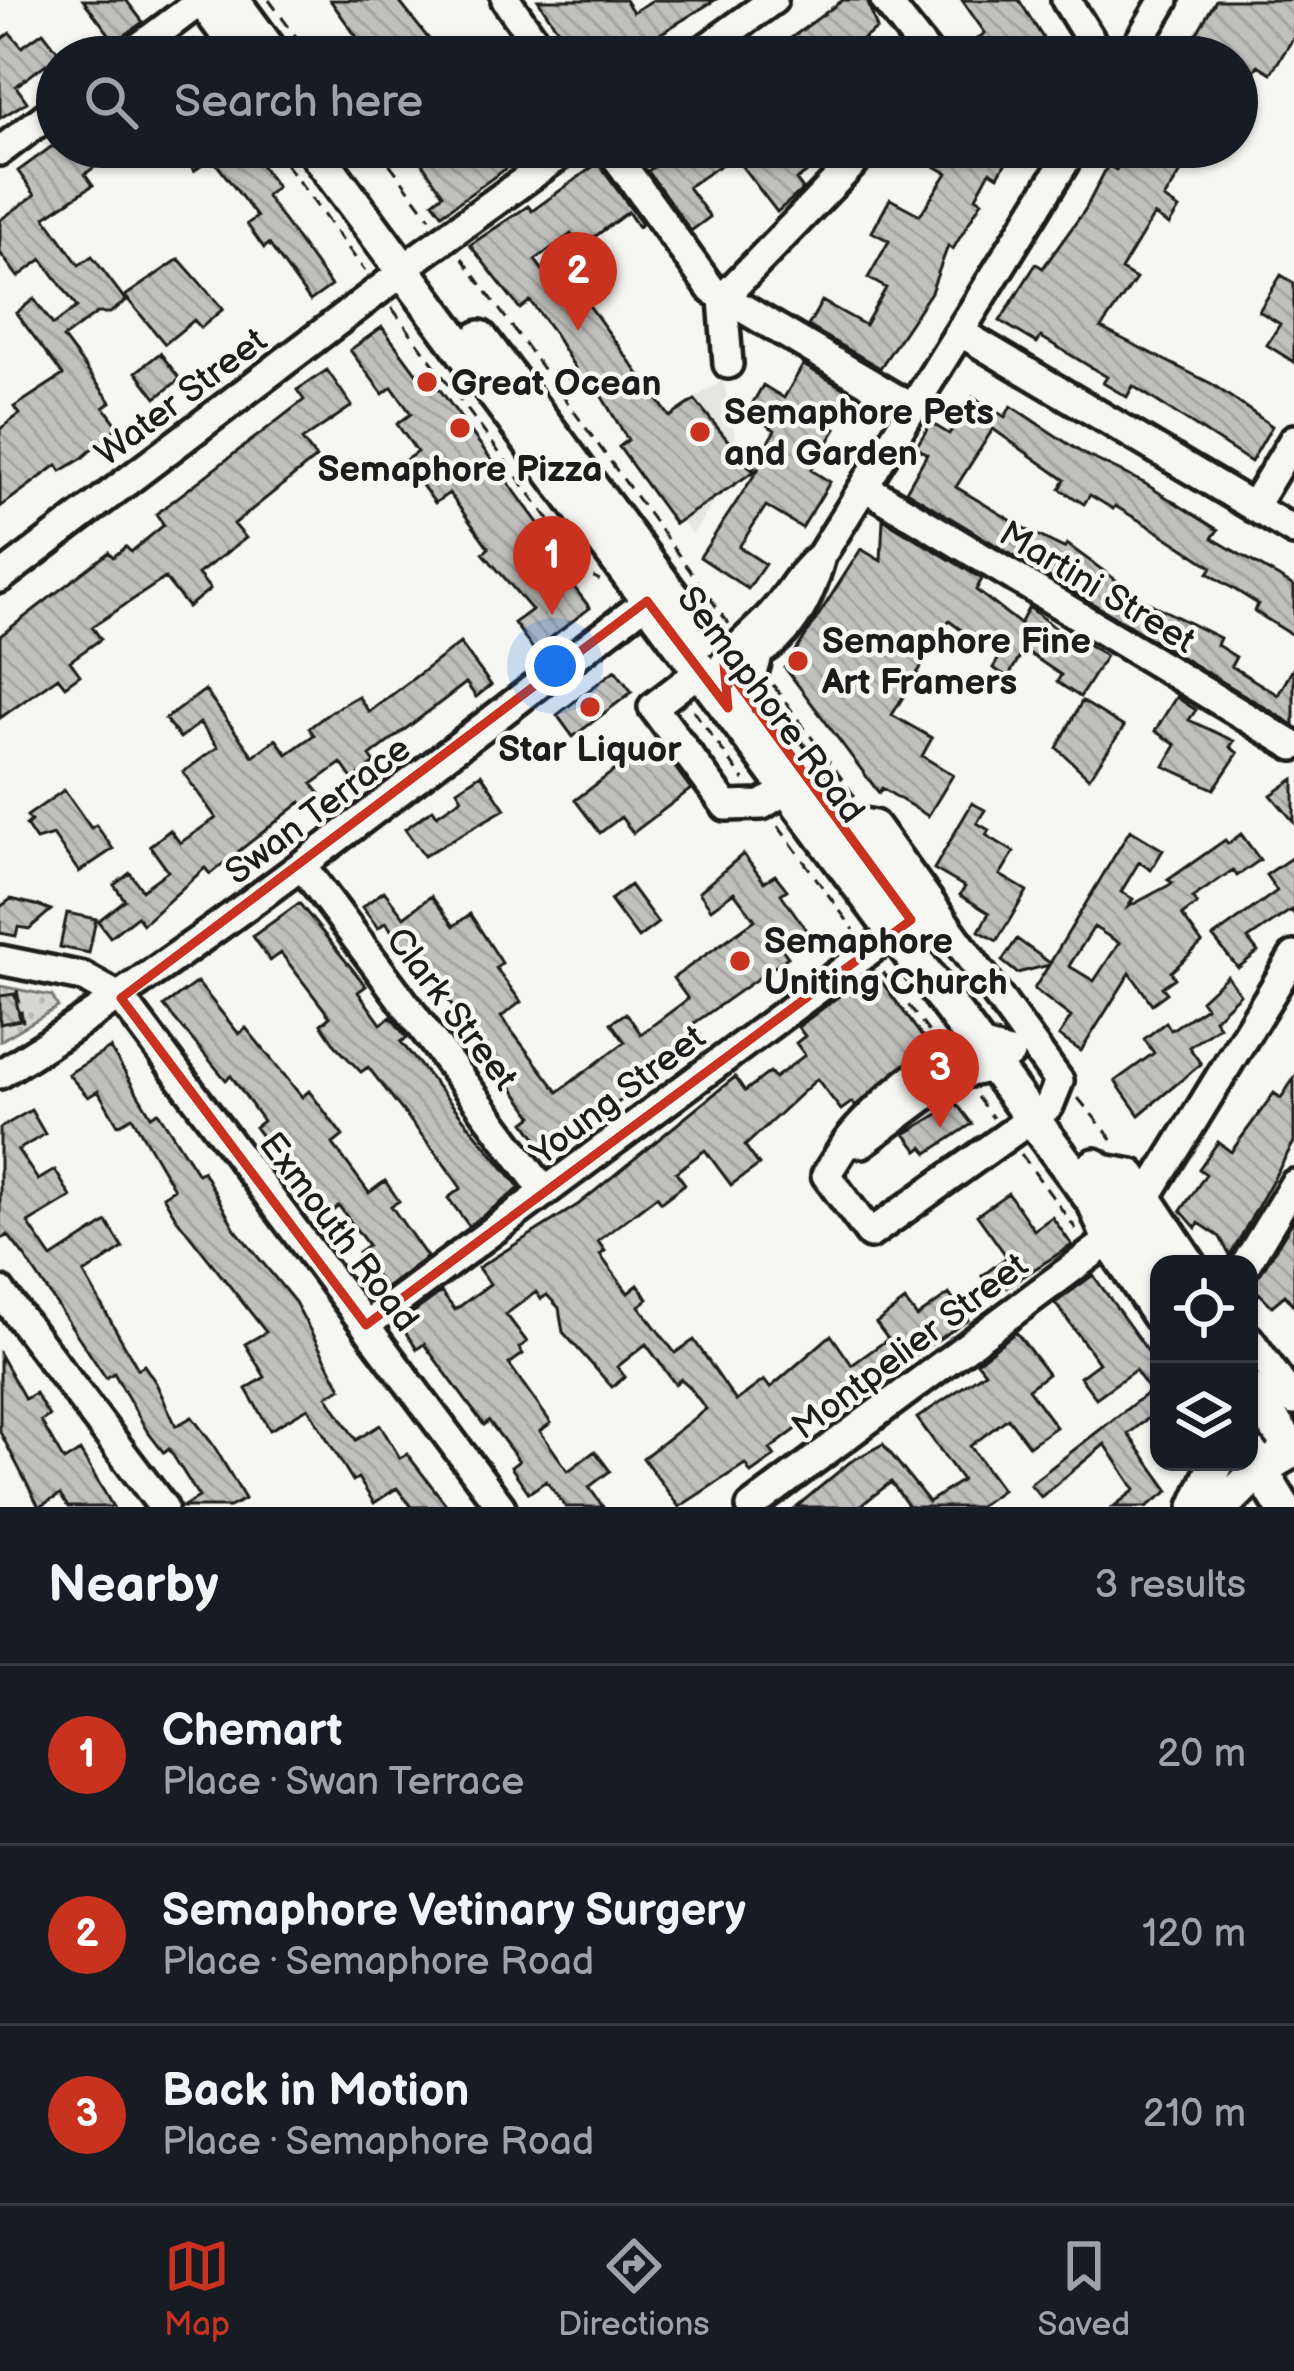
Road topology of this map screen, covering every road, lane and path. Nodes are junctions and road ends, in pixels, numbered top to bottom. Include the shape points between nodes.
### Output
1 (203, 0) edge
2 (232, 0) edge
3 (268, 0) edge
4 (506, 0) edge
5 (772, 0) edge
6 (884, 0) edge
7 (1066, 0) edge
8 (1164, 0) edge
9 (154, 36) edge
10 (230, 36) edge
11 (259, 36) edge
12 (295, 36) edge
13 (531, 36) edge
14 (723, 36) edge
15 (913, 36) edge
16 (1088, 36) edge
17 (1143, 36) edge
18 (36, 124) edge
19 (0, 151) edge
20 (298, 168) edge
21 (330, 168) edge
22 (353, 168) edge
23 (383, 168) edge
24 (542, 168) edge
25 (624, 168) edge
26 (849, 168) edge
27 (1061, 168) edge
28 (412, 263) junction
29 (723, 298) junction
30 (959, 332) junction
31 (728, 364) dead end
32 (912, 408) junction
33 (1294, 439) edge
34 (865, 487) junction
35 (1253, 507) junction
36 (1294, 531) edge
37 (0, 578) edge
38 (612, 585) dead end
39 (657, 594) junction
40 (720, 662) junction
41 (1294, 746) edge
42 (785, 791) junction
43 (840, 819) junction
44 (874, 825) junction
45 (303, 868) junction
46 (891, 934) junction
47 (1294, 956) edge
48 (10, 962) edge
49 (121, 998) junction
50 (26, 1030) dead end
51 (977, 1059) junction
52 (0, 1074) edge
53 (1036, 1110) junction
54 (1097, 1168) junction
55 (1140, 1184) junction
56 (1294, 1184) edge
57 (545, 1192) junction
58 (1101, 1246) junction
59 (1155, 1255) edge
60 (1186, 1255) edge
61 (1251, 1255) edge
62 (0, 1291) edge
63 (1150, 1320) edge
64 (366, 1325) junction
65 (1258, 1352) edge
66 (1258, 1400) edge
67 (1294, 1401) edge
68 (1294, 1450) edge
69 (1213, 1471) edge
70 (1264, 1478) edge
71 (752, 1506) edge
72 (163, 1507) edge
73 (501, 1507) edge
74 (1197, 1507) edge
75 (1222, 1507) edge
76 (1243, 1507) edge

1 - 9 street
1 - 10 main road
2 - 11 main road
3 - 12 path
4 - 13 street
5 - 14 street
6 - 15 street
7 - 16 street
8 - 17 street
18 - 19 street
20 - 28 path
21 - 28 main road, Semaphore Road
22 - 28 main road, Semaphore Road
23 - 28 path
24 - 28 street, Water Street
25 - 29 street
26 - 29 street
27 - 30 street
28 - 37 street, Water Street
28 - 38 path via 590,575
28 - 39 main road, Semaphore Road
28 - 40 path
29 - 31 street
29 - 32 street
30 - 32 street
30 - 35 street
32 - 34 street
33 - 35 street
34 - 40 street via 786,631
34 - 41 street, Martini Street
35 - 36 street
39 - 40 main road, Semaphore Road
39 - 45 street, Swan Terrace
40 - 42 path
40 - 42 main road, Semaphore Road
40 - 42 street via 653,707 726,806
40 - 44 path
42 - 43 main road, Semaphore Road
42 - 46 main road, Semaphore Road
42 - 46 path
43 - 44 street
43 - 46 main road, Semaphore Road
44 - 53 street
45 - 49 street, Swan Terrace
45 - 57 street, Clark Street
46 - 51 main road, Semaphore Road
46 - 51 path
46 - 57 street, Young Street
47 - 55 street
48 - 49 street via 83,977
48 - 50 path
49 - 52 street, Swan Terrace
49 - 64 street, Exmouth Road
51 - 53 main road, Semaphore Road
51 - 53 path
51 - 53 street via 862,1143 847,1142 826,1175 869,1234
53 - 54 main road, Semaphore Road
53 - 55 path via 1091,1109
53 - 58 path
53 - 58 main road, Semaphore Road via 1095,1203
54 - 55 street
54 - 59 main road, Semaphore Road
55 - 60 street
56 - 61 street
57 - 64 street, Young Street
58 - 63 main road, Semaphore Road
58 - 71 street, Montpelier Street
62 - 72 street
64 - 73 street, Exmouth Road
65 - 67 street
66 - 68 main road
68 - 70 main road
69 - 74 main road
70 - 75 main road
70 - 76 main road

